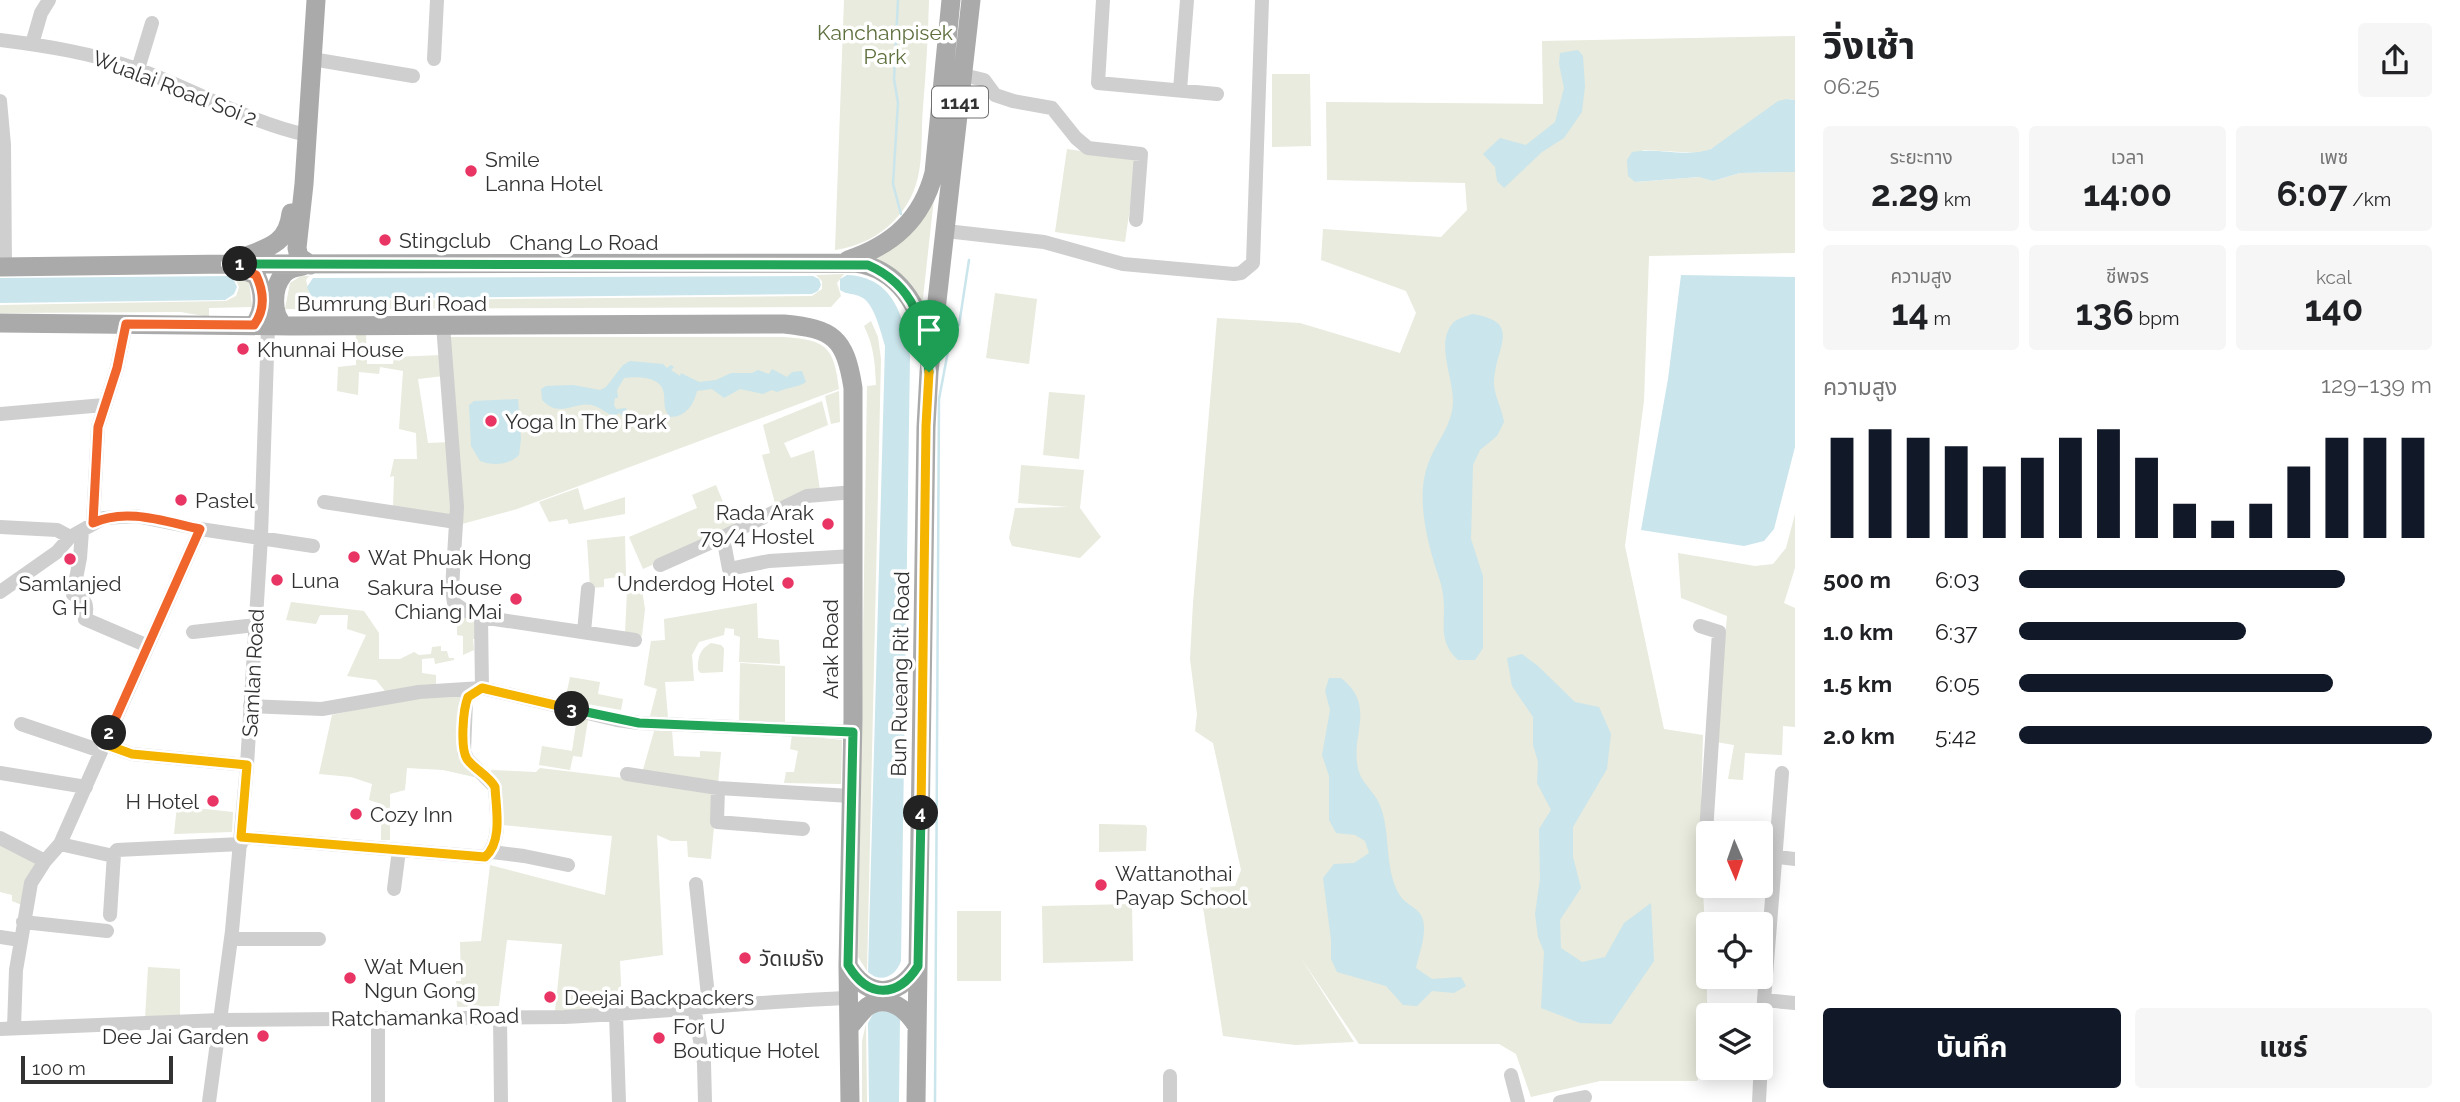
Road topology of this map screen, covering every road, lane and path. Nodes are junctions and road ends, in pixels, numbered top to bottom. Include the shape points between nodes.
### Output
1 (49, 0) edge
2 (316, 0) edge
3 (437, 0) edge
4 (951, 0) edge
5 (971, 0) edge
6 (1103, 0) edge
7 (1187, 0) edge
8 (1262, 0) edge
9 (152, 23) dead end
10 (0, 40) edge
11 (33, 44) junction
12 (312, 59) junction
13 (434, 59) dead end
14 (138, 69) junction
15 (963, 75) junction
16 (413, 76) dead end
17 (1180, 90) junction
18 (1217, 93) dead end
19 (0, 101) edge
20 (307, 135) junction
21 (305, 165) junction
22 (1136, 220) dead end
23 (946, 231) junction
24 (837, 263) junction
25 (228, 264) junction
26 (311, 265) junction
27 (2, 267) edge
28 (126, 324) junction
29 (784, 324) joint
30 (443, 325) junction
31 (269, 326) junction
32 (2, 327) edge
33 (929, 372) junction
34 (104, 405) junction
35 (0, 414) edge
36 (854, 492) junction
37 (324, 502) dead end
38 (456, 523) junction
39 (0, 527) edge
40 (200, 529) junction
41 (82, 531) junction
42 (261, 537) junction
43 (723, 537) junction
44 (313, 546) dead end
45 (853, 556) junction
46 (660, 565) dead end
47 (588, 589) dead end
48 (0, 592) edge
49 (481, 617) junction
50 (256, 625) junction
51 (1700, 626) dead end
52 (193, 632) dead end
53 (584, 632) junction
54 (635, 640) dead end
55 (148, 646) junction
56 (482, 688) junction
57 (250, 706) junction
58 (22, 724) dead end
59 (853, 732) junction
60 (103, 747) junction
61 (247, 765) junction
62 (0, 773) edge
63 (1782, 773) dead end
64 (627, 774) dead end
65 (86, 787) junction
66 (718, 788) junction
67 (851, 796) junction
68 (1707, 821) edge
69 (803, 829) dead end
70 (0, 838) edge
71 (241, 840) junction
72 (60, 844) junction
73 (399, 850) junction
74 (492, 852) junction
75 (114, 854) junction
76 (1773, 857) edge
77 (1776, 857) junction
78 (1795, 859) edge
79 (46, 860) junction
80 (568, 865) dead end
81 (695, 884) dead end
82 (394, 889) dead end
83 (110, 915) dead end
84 (23, 922) junction
85 (107, 931) dead end
86 (0, 937) edge
87 (231, 939) junction
88 (319, 939) dead end
89 (20, 940) junction
90 (848, 965) junction
91 (918, 966) junction
92 (849, 998) junction
93 (1764, 1000) junction
94 (1795, 1003) edge
95 (701, 1006) junction
96 (616, 1014) junction
97 (500, 1016) junction
98 (378, 1018) junction
99 (220, 1020) junction
100 (850, 1026) junction
101 (918, 1026) junction
102 (7, 1028) edge
103 (1511, 1075) dead end
104 (1170, 1076) dead end
105 (1585, 1097) dead end
106 (209, 1102) edge
107 (379, 1102) edge
108 (501, 1102) edge
109 (619, 1102) edge
110 (705, 1102) edge
111 (850, 1102) edge
112 (916, 1102) edge
113 (1170, 1102) edge
114 (1518, 1102) edge
115 (1560, 1102) edge
116 (1759, 1102) edge

1 - 11 street
2 - 12 main road
3 - 13 street
4 - 24 main road, 1141 via 928,195 888,241
5 - 15 main road, 1141
6 - 17 street via 1098,83
7 - 17 street
8 - 23 street via 1253,262 1246,270 1234,274 1123,264 1044,242
9 - 14 street
10 - 11 street, Wualai Road Soi 2
11 - 14 street, Wualai Road Soi 2
12 - 16 street
12 - 20 main road
14 - 20 street, Wualai Road Soi 2 via 265,123
15 - 22 street via 984,80 995,95 1052,108 1088,148 1141,153
15 - 23 main road, 1141
17 - 18 street
19 - 27 street
20 - 21 main road
21 - 25 main road via 295,184 284,237
21 - 26 main road via 297,248 299,257
23 - 33 main road
24 - 26 main road, Chang Lo Road
24 - 33 main road, Chang Lo Road via 868,265 900,286 921,321
25 - 26 main road, Chang Lo Road
25 - 27 main road, Chang Lo Road
25 - 31 main road via 256,275
26 - 31 main road via 284,274 278,284 277,317
28 - 31 main road, Bumrung Buri Road
28 - 32 main road, Bumrung Buri Road
28 - 34 street
29 - 30 main road, Bumrung Buri Road
29 - 36 main road, Arak Road via 829,334 846,358 853,388
30 - 31 main road, Bumrung Buri Road
30 - 38 street
31 - 42 street, Samlan Road
33 - 91 main road, Bun Rueang Rit Road
34 - 35 street
34 - 41 street
36 - 43 street via 807,496
36 - 45 main road, Arak Road
37 - 38 street
38 - 49 street via 454,603
39 - 41 street
40 - 41 street via 136,516 104,518
40 - 42 street
40 - 55 street
41 - 48 street
41 - 55 street via 74,594 88,605 85,619
42 - 44 street
42 - 50 street, Samlan Road
43 - 45 street via 729,569 769,561
43 - 46 street
45 - 59 main road, Arak Road
47 - 53 street
49 - 53 street
49 - 56 street
50 - 52 street
50 - 57 street, Samlan Road
51 - 68 street via 1719,632
53 - 54 street
55 - 60 street
56 - 57 street via 419,692 322,709
56 - 59 street via 639,723
56 - 74 street via 466,702 464,752 495,787
57 - 61 street, Samlan Road
58 - 60 street
59 - 67 main road, Arak Road
60 - 61 street
60 - 65 street
61 - 71 street, Samlan Road
62 - 65 street
63 - 77 street
64 - 66 street
65 - 72 street
66 - 67 street
66 - 69 street via 717,822
67 - 90 main road, Arak Road
70 - 79 street
71 - 73 street
71 - 75 street via 117,850
71 - 87 street, Samlan Road
72 - 75 street
72 - 79 street
73 - 74 street via 485,857
73 - 82 street
74 - 80 street
75 - 83 street
76 - 77 street
77 - 78 street
77 - 93 street
79 - 84 street via 31,883
81 - 95 street
84 - 85 street
84 - 89 street
86 - 89 street
87 - 88 street
87 - 99 street, Samlan Road
89 - 102 street
90 - 91 main road via 865,986 877,990 902,986
90 - 92 main road, Arak Road
91 - 101 main road, Bun Rueang Rit Road
92 - 95 street, Ratchamanka Road
92 - 100 main road, Arak Road
93 - 94 street
93 - 116 street
95 - 96 street, Ratchamanka Road
95 - 110 street
96 - 97 street, Ratchamanka Road
96 - 109 street
97 - 98 street, Ratchamanka Road
97 - 108 street
98 - 99 street, Ratchamanka Road
98 - 107 street
99 - 102 street, Ratchamanka Road
99 - 106 street, Samlan Road
100 - 101 main road via 868,1006 878,1003 902,1008
100 - 111 main road, Arak Road
101 - 112 main road, Bun Rueang Rit Road
103 - 114 street
104 - 113 street
105 - 115 street

